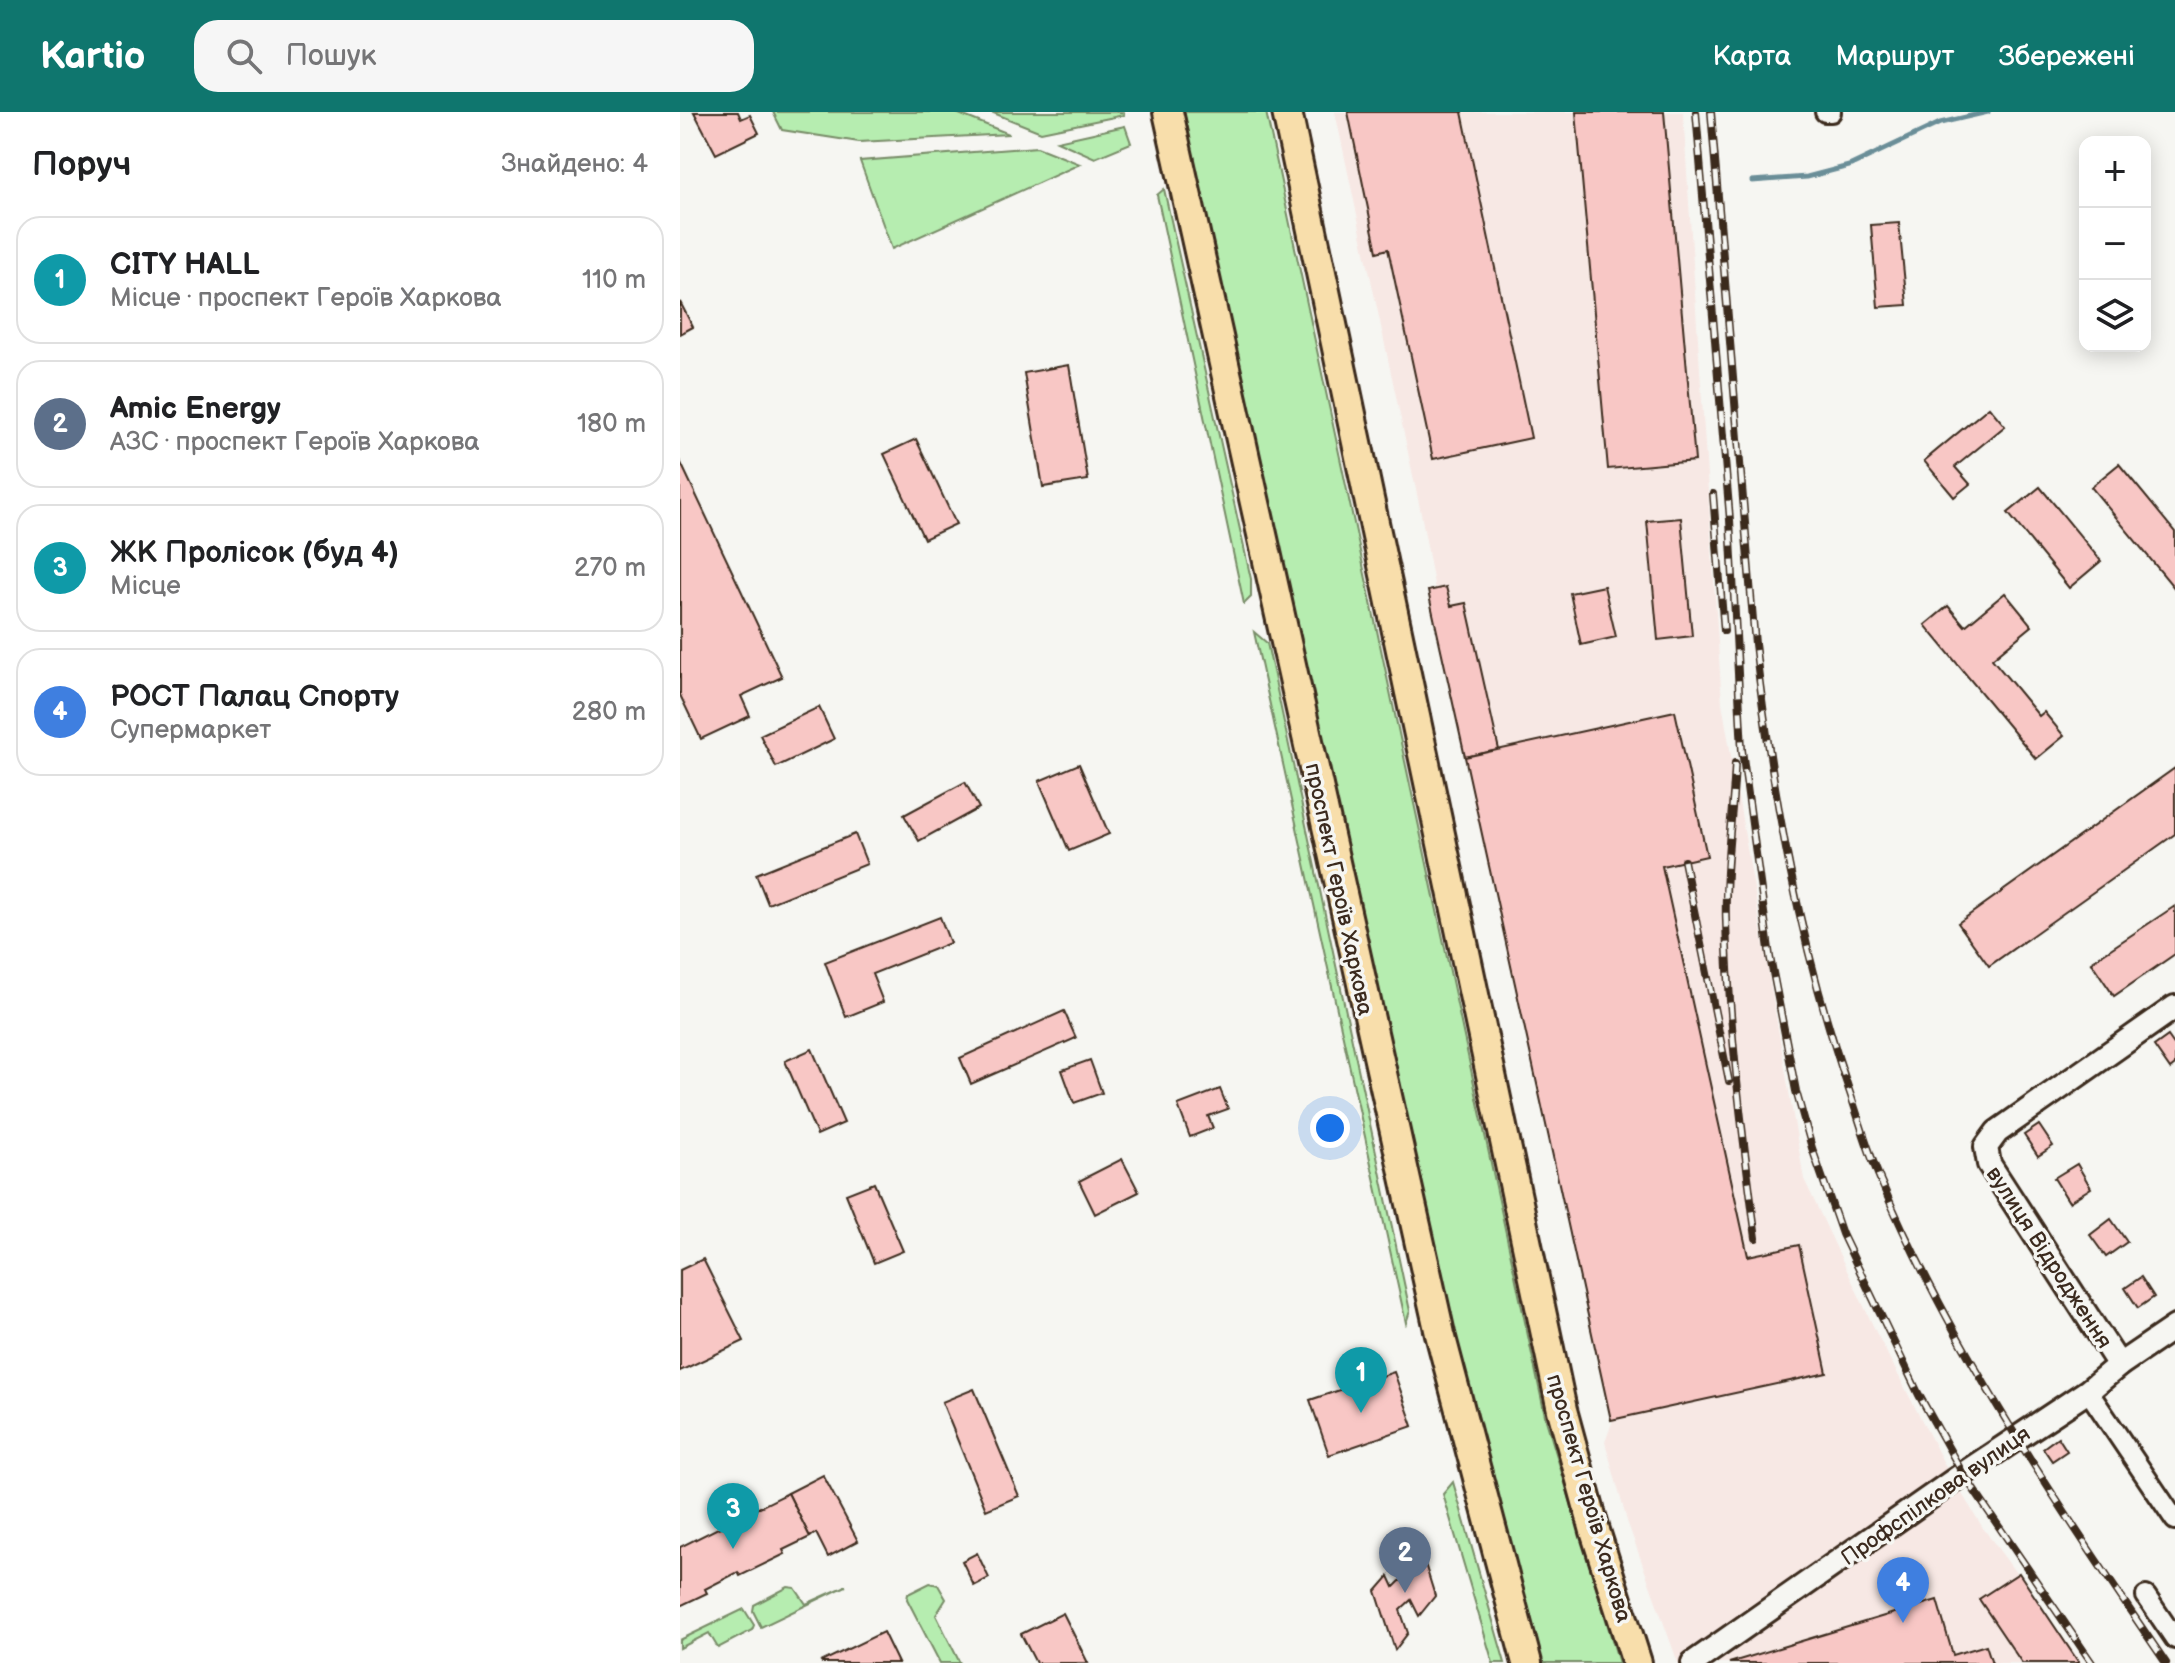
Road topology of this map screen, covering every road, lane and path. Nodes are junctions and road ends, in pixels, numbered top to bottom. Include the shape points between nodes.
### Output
1 (1168, 112) edge
2 (1287, 112) edge
3 (2175, 1007) edge
4 (2175, 1327) edge
5 (2119, 1365) junction
6 (2088, 1391) junction
7 (2175, 1520) edge
8 (2146, 1596) dead end
9 (2175, 1639) edge
10 (1527, 1663) edge
11 (1637, 1663) edge
12 (1693, 1663) edge

1 - 10 main road, проспект Героїв Харкова via 1440,1334
2 - 11 main road, проспект Героїв Харкова via 1562,1410
3 - 5 street, вулиця Відродження via 1997,1132 1986,1147 1989,1164
4 - 5 street, Профспілкова вулиця
5 - 6 street, Профспілкова вулиця
6 - 7 street
6 - 12 street, Профспілкова вулиця
8 - 9 street

